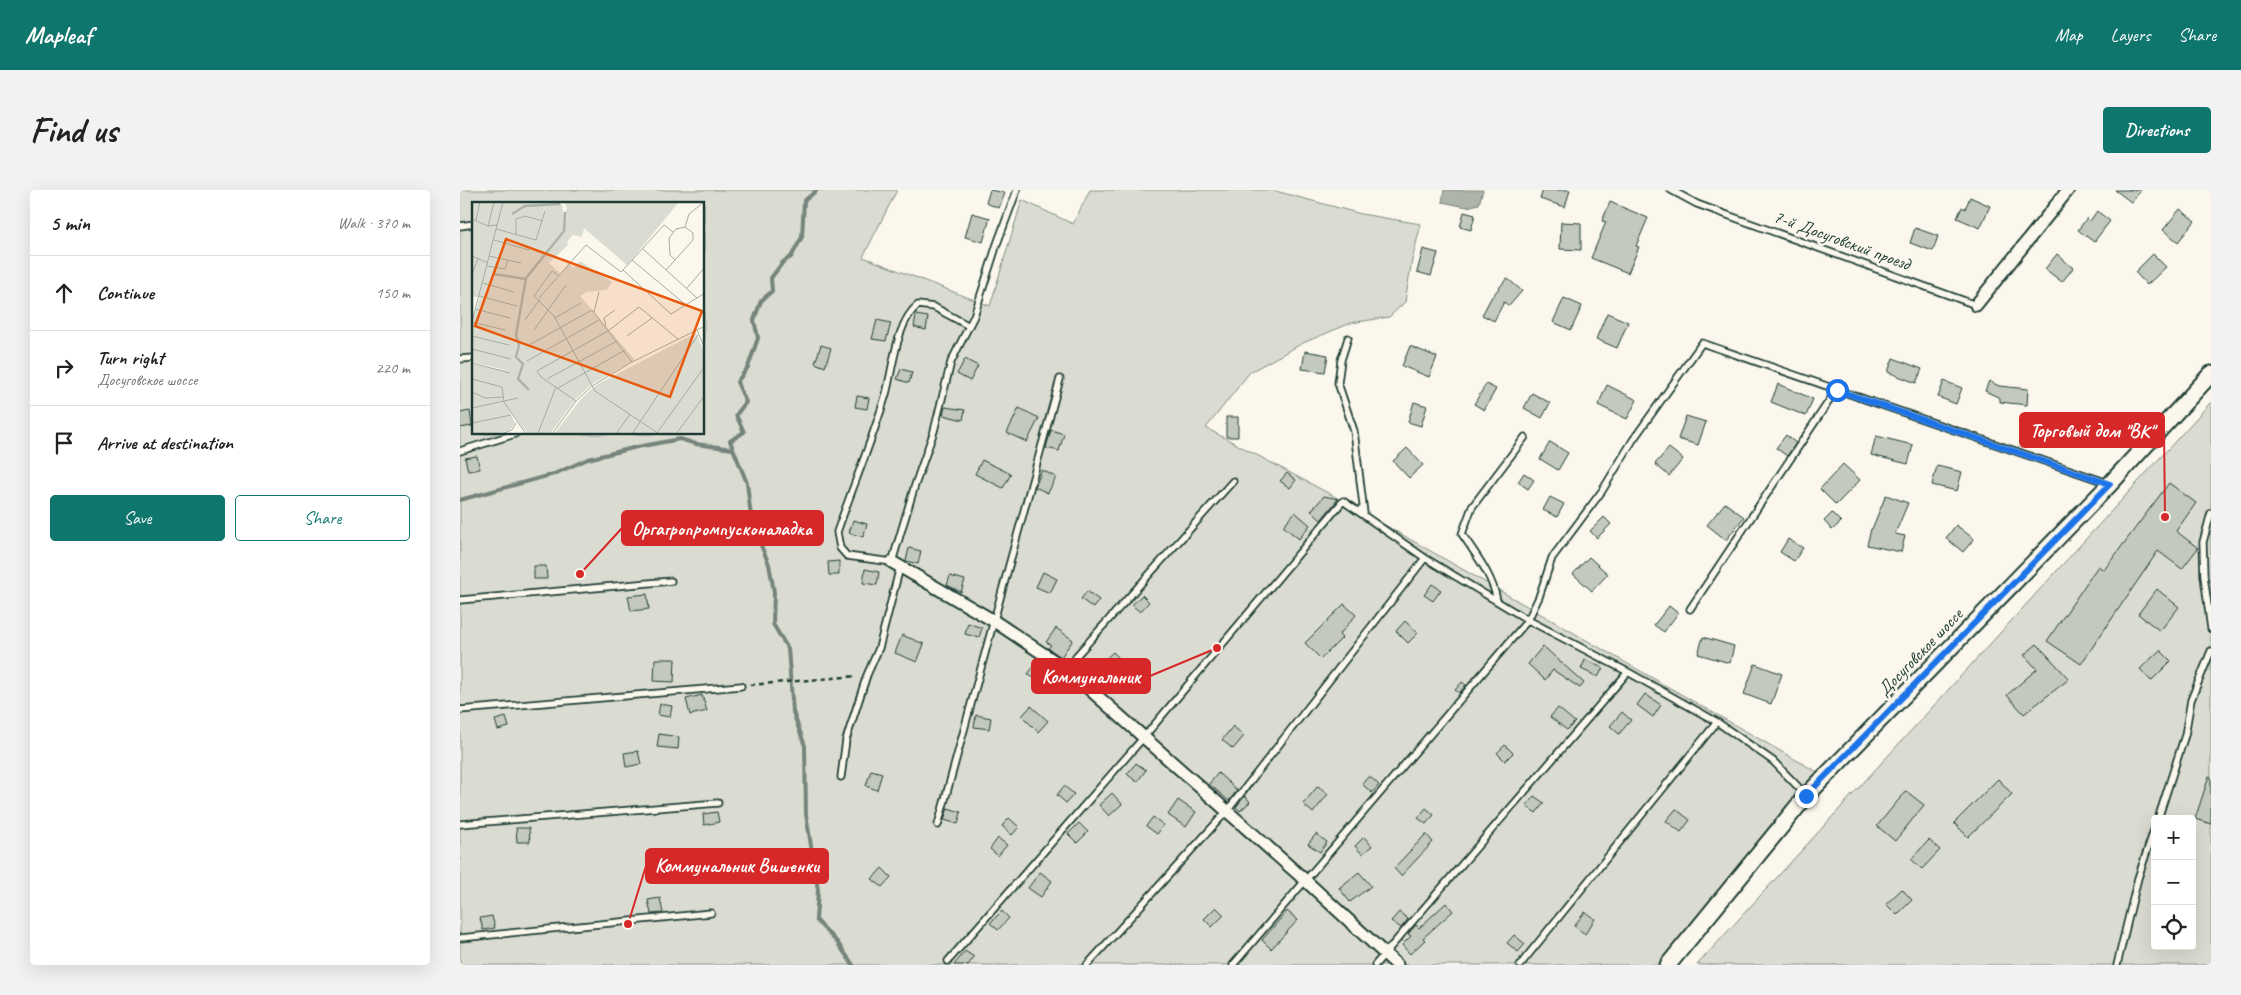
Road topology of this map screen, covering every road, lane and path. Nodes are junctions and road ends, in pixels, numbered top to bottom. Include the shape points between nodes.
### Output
1 (1017, 190) edge
2 (1671, 190) edge
3 (2068, 190) edge
4 (1976, 305) joint
5 (969, 326) junction
6 (1348, 338) dead end
7 (2211, 374) edge
8 (1060, 379) dead end
9 (1837, 390) junction
10 (512, 435) edge
11 (1525, 437) dead end
12 (460, 451) edge
13 (1233, 481) dead end
14 (2110, 484) junction
15 (1343, 501) junction
16 (2211, 513) edge
17 (1425, 558) junction
18 (896, 565) junction
19 (671, 581) dead end
20 (460, 600) edge
21 (1497, 601) junction
22 (1690, 609) dead end
23 (1528, 620) junction
24 (994, 621) junction
25 (2211, 629) edge
26 (2211, 651) edge
27 (1070, 671) junction
28 (1628, 672) junction
29 (867, 675) junction
30 (741, 686) joint
31 (460, 710) edge
32 (1717, 722) junction
33 (1144, 737) junction
34 (841, 777) dead end
35 (1806, 796) junction
36 (718, 803) dead end
37 (1227, 811) junction
38 (2159, 815) edge
39 (460, 824) edge
40 (938, 825) dead end
41 (2151, 839) edge
42 (1306, 881) junction
43 (711, 914) dead end
44 (460, 938) edge
45 (1385, 954) junction
46 (948, 961) dead end
47 (1087, 965) edge
48 (1233, 965) edge
49 (1375, 965) edge
50 (1397, 965) edge
51 (1520, 965) edge
52 (1668, 965) edge
53 (2117, 965) edge

1 - 5 lane
2 - 4 lane, 7-й Досуговский проезд via 1696,204
3 - 4 street
5 - 18 lane via 951,362 934,431 914,485
5 - 18 lane via 934,307 918,305 911,310 896,346 886,393 837,532 840,548 847,556
6 - 15 lane via 1338,383 1354,431 1364,512
7 - 14 main road, Досуговское шоссе
8 - 24 lane
9 - 14 lane
9 - 22 lane
9 - 23 lane via 1702,343 1633,440 1602,491 1552,558
10 - 12 lane
11 - 21 lane via 1472,507 1462,534 1488,574
13 - 27 lane via 1077,655
14 - 35 main road, Досуговское шоссе
15 - 17 lane
15 - 33 lane
16 - 25 lane via 2203,542
17 - 21 lane
17 - 37 lane
18 - 24 street
18 - 29 lane via 879,648
19 - 20 lane
21 - 23 lane
23 - 28 lane
23 - 42 lane
24 - 27 street
24 - 40 lane
26 - 38 lane via 2191,700 2185,734
27 - 33 street
28 - 32 lane
28 - 45 lane
29 - 30 path
29 - 34 lane via 846,740
30 - 31 lane
32 - 35 lane via 1774,762
32 - 51 lane
33 - 37 street
33 - 46 lane
35 - 52 main road, Досуговское шоссе
36 - 39 lane
37 - 42 street
37 - 47 lane
41 - 53 lane
42 - 45 street
42 - 48 lane
43 - 44 lane
45 - 49 lane
45 - 50 street

